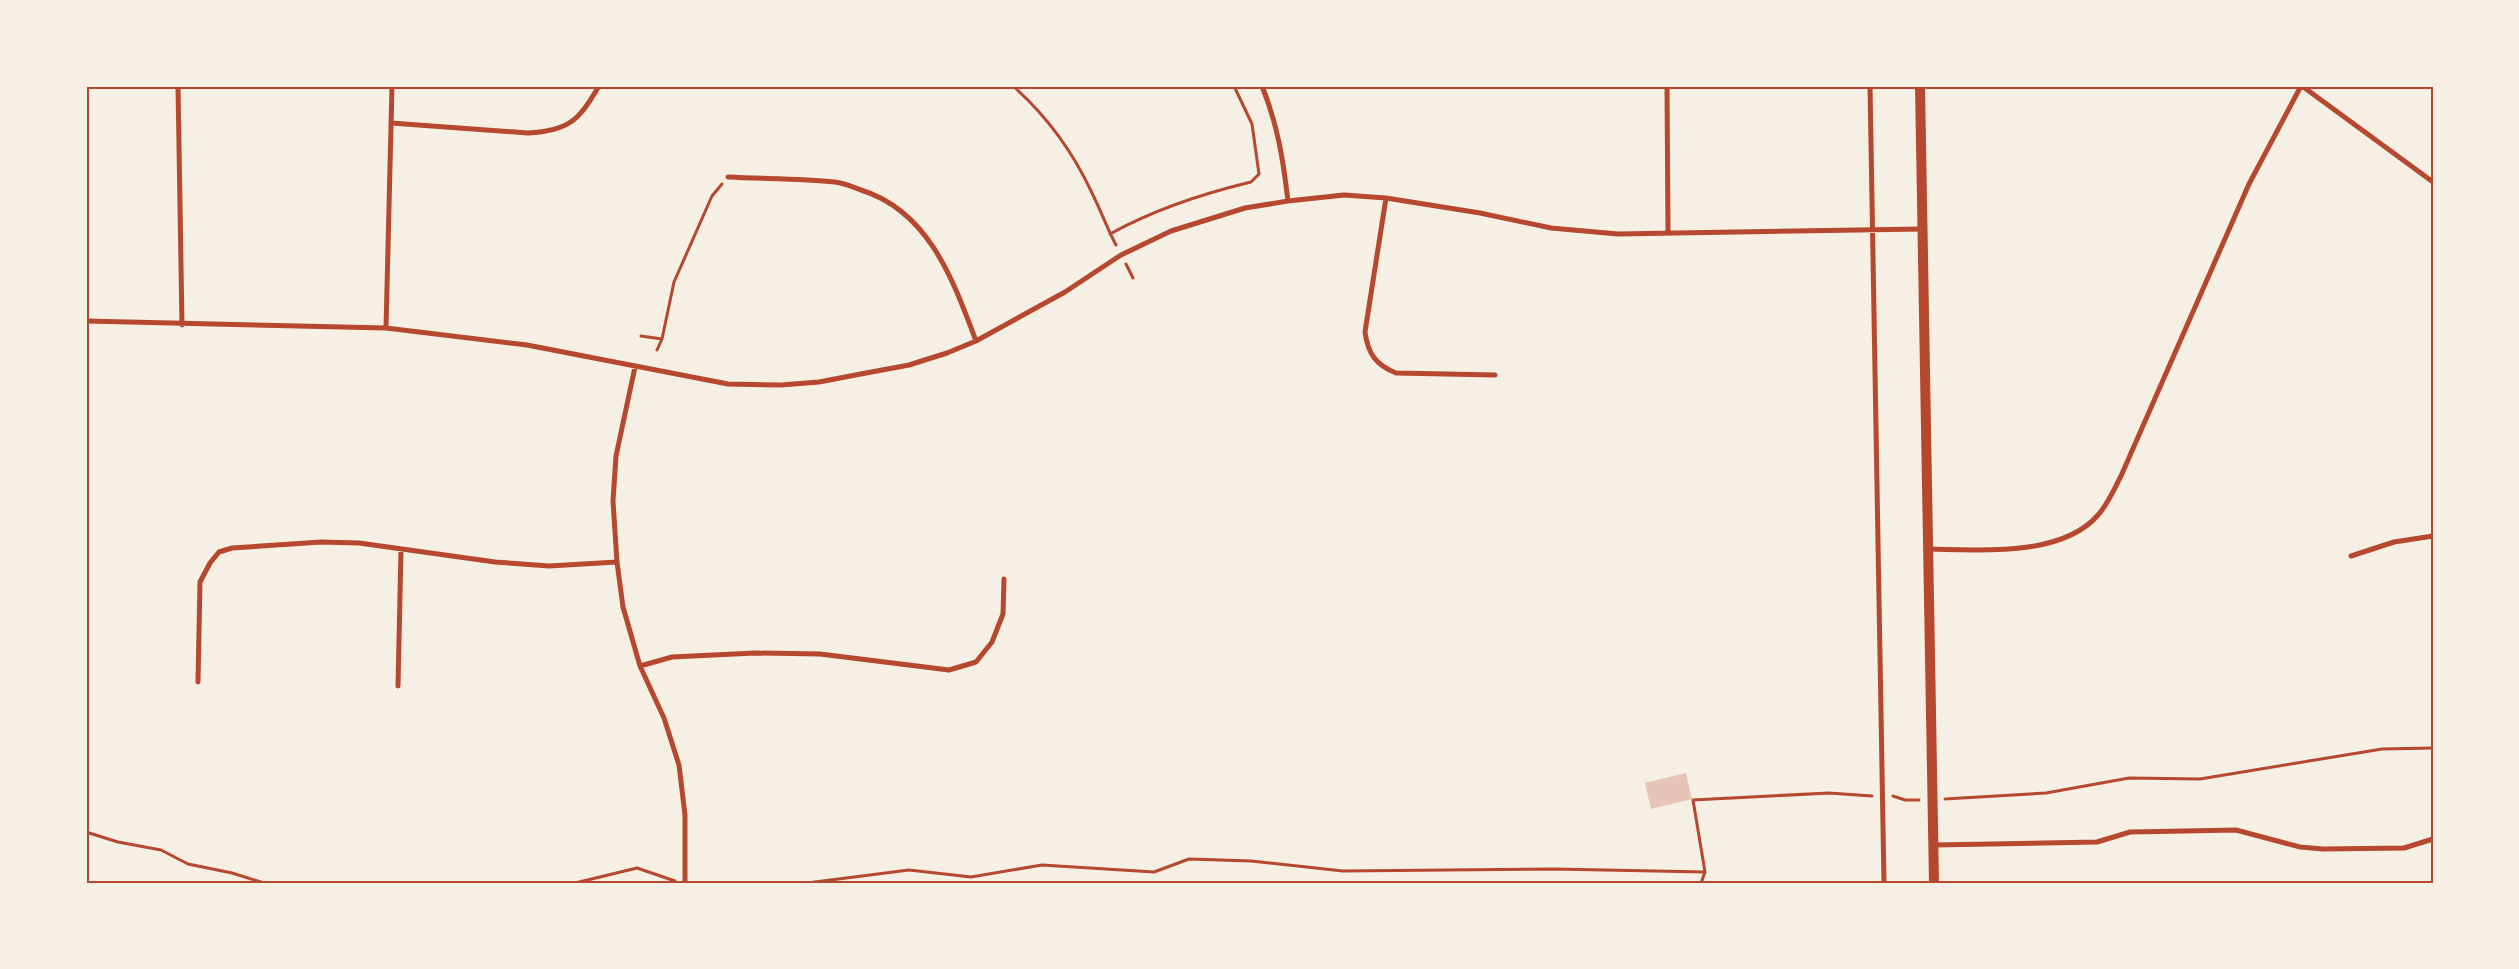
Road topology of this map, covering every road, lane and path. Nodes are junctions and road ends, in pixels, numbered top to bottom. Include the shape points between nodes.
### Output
1 (178, 86) edge
2 (392, 86) edge
3 (599, 86) edge
4 (1013, 86) edge
5 (1234, 86) edge
6 (1262, 86) edge
7 (1667, 86) edge
8 (1870, 86) edge
9 (1920, 86) edge
10 (2301, 86) edge
11 (391, 123) junction
12 (728, 177) joint
13 (2433, 182) edge
14 (1386, 198) junction
15 (1288, 201) junction
16 (1922, 229) junction
17 (1872, 230) junction
18 (1668, 232) junction
19 (1110, 234) junction
20 (1121, 255) junction
21 (1133, 278) dead end
22 (86, 321) edge
23 (182, 325) junction
24 (386, 328) junction
25 (641, 336) dead end
26 (662, 339) junction
27 (976, 341) junction
28 (657, 350) dead end
29 (635, 367) junction
30 (1495, 375) dead end
31 (2433, 536) edge
32 (1930, 549) junction
33 (401, 550) junction
34 (2351, 556) dead end
35 (616, 562) junction
36 (1004, 579) dead end
37 (640, 666) junction
38 (198, 682) dead end
39 (398, 686) dead end
40 (2433, 748) edge
41 (1883, 798) junction
42 (1945, 799) dead end
43 (1912, 800) dead end
44 (86, 832) edge
45 (2433, 839) edge
46 (1934, 845) junction
47 (1705, 872) junction
48 (264, 883) edge
49 (575, 883) edge
50 (685, 883) edge
51 (807, 883) edge
52 (1701, 883) edge
53 (1884, 883) edge
54 (1934, 883) edge

1 - 23 street
2 - 11 street
3 - 11 street via 584,112 550,132
4 - 19 path via 1036,106 1062,138
5 - 19 path via 1252,124 1259,174 1256,179 1200,194
6 - 15 street via 1280,140
7 - 18 street
8 - 17 street
9 - 16 main road
10 - 13 street
10 - 32 street via 2249,184 2121,476 2097,516 2075,534 2040,545
11 - 24 street
12 - 26 path via 712,196 674,282
12 - 27 street via 837,182 877,195 910,217 935,247 950,274
14 - 15 street via 1344,195
14 - 18 street via 1587,232
14 - 30 street via 1365,332 1376,362 1396,373
15 - 20 street via 1245,208 1212,218
16 - 17 street
16 - 32 main road
17 - 18 street
17 - 41 street
19 - 20 path
20 - 21 path
20 - 27 street via 1065,292
22 - 23 street
23 - 24 street
24 - 29 street via 527,345
25 - 26 path
26 - 28 path
27 - 29 street via 908,365 819,382 780,385 728,384
29 - 35 street via 616,456 613,501
31 - 34 street via 2394,542
32 - 46 main road
33 - 35 street via 549,566
33 - 38 street via 359,543 321,542 232,548 220,552 200,582
33 - 39 street
35 - 37 street via 623,607
36 - 37 street via 1003,614 992,642 976,662 949,670 820,654 764,653 672,657
37 - 50 street via 664,718 679,765 685,815
40 - 42 path via 2382,749 2200,779 2130,778 2046,793
41 - 43 path via 1896,796
41 - 47 path via 1829,793 1693,800
41 - 53 street
44 - 48 path via 162,850 188,864 232,872
45 - 46 street via 2404,848 2323,849 2300,847 2236,830 2130,832 2097,842
46 - 54 main road
47 - 51 path via 1554,869 1343,871 1251,861 1189,859 1154,872 1042,865 971,877 908,870
47 - 52 path
49 - 50 path via 637,868 666,880

